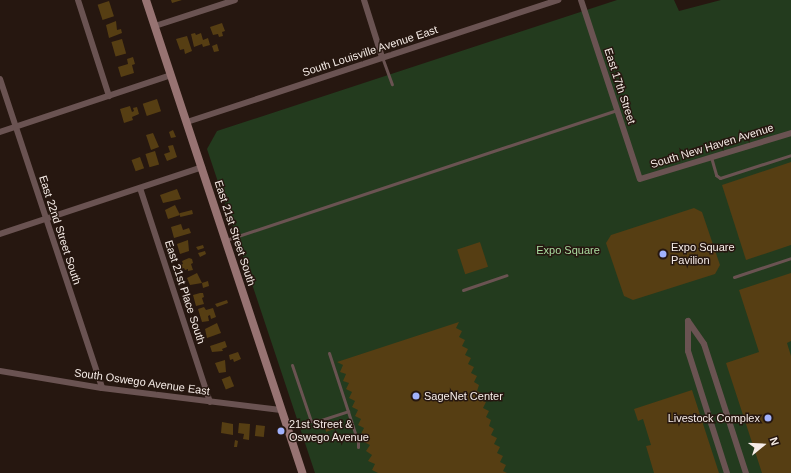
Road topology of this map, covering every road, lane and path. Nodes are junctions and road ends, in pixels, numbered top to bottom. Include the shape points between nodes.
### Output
1 (78, 0) edge
2 (146, 0) edge
3 (235, 0) edge
4 (364, 0) edge
5 (559, 0) edge
6 (581, 0) edge
7 (155, 26) junction
8 (382, 57) junction
9 (171, 75) junction
10 (0, 79) edge
11 (392, 84) dead end
12 (109, 96) junction
13 (617, 110) junction
14 (187, 122) junction
15 (16, 127) junction
16 (0, 132) edge
17 (791, 133) edge
18 (791, 155) edge
19 (711, 157) junction
20 (202, 167) junction
21 (640, 179) joint
22 (140, 188) junction
23 (46, 219) junction
24 (0, 234) edge
25 (226, 240) junction
26 (791, 258) edge
27 (507, 275) dead end
28 (734, 277) dead end
29 (463, 290) dead end
30 (329, 353) dead end
31 (292, 365) dead end
32 (0, 371) edge
33 (102, 388) junction
34 (210, 402) junction
35 (281, 410) junction
36 (348, 412) junction
37 (358, 448) dead end
38 (302, 473) edge
39 (727, 473) edge
40 (746, 473) edge

1 - 12 street
2 - 7 main road, East 21st Street South
3 - 7 street
4 - 8 street
5 - 8 street, South Louisville Avenue East
6 - 13 street, East 17th Street
7 - 9 main road, East 21st Street South
8 - 11 lane
8 - 14 street, South Louisville Avenue East
9 - 12 street
9 - 14 main road, East 21st Street South
10 - 15 street, East 22nd Street South
12 - 15 street
13 - 21 street, East 17th Street
13 - 25 lane
14 - 20 main road, East 21st Street South
15 - 16 street
15 - 23 street, East 22nd Street South
17 - 19 street, South New Haven Avenue
18 - 19 lane via 720,178 716,175
19 - 21 street, South New Haven Avenue
20 - 22 street
20 - 25 main road, East 21st Street South
22 - 23 street
22 - 34 street, East 21st Place South
23 - 24 street
23 - 33 street, East 22nd Street South
25 - 35 main road, East 21st Street South
26 - 28 lane
27 - 29 lane
30 - 36 lane
31 - 36 lane via 311,421
32 - 33 street, South Oswego Avenue East
33 - 34 street, South Oswego Avenue East
34 - 35 street, South Oswego Avenue East
35 - 38 main road, East 21st Street South
36 - 37 lane
39 - 40 street via 688,351 688,321 704,344

